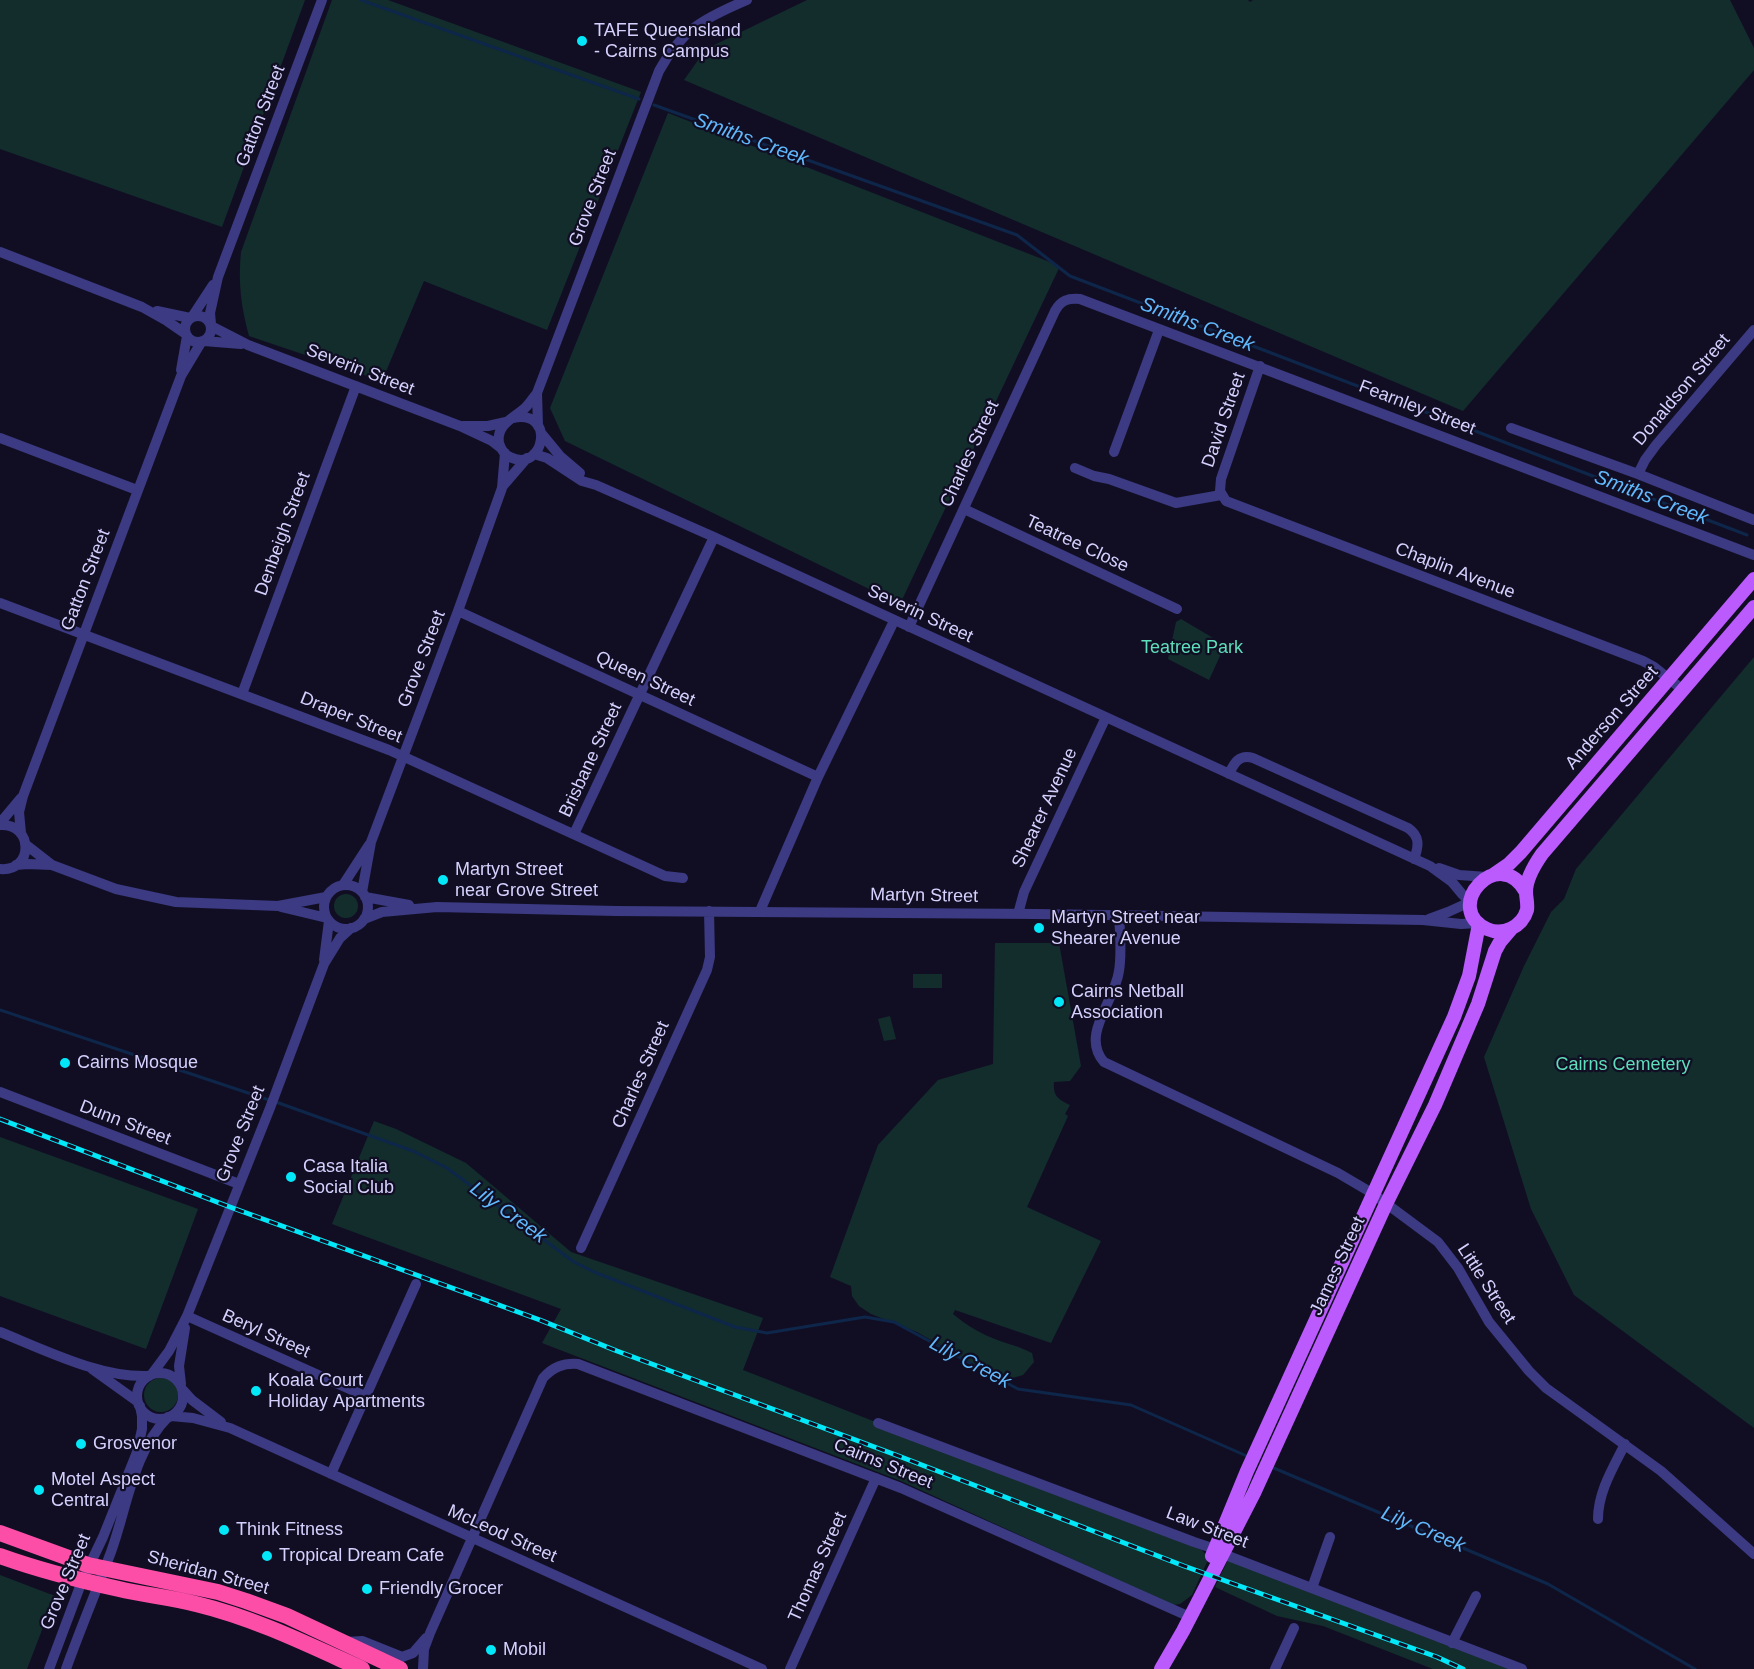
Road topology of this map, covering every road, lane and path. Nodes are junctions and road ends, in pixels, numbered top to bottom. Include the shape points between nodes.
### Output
1 (322, 0) edge
2 (747, 0) edge
3 (0, 252) edge
4 (218, 277) junction
5 (1066, 299) joint
6 (142, 307) junction
7 (191, 318) junction
8 (211, 325) junction
9 (1159, 330) junction
10 (1754, 330) edge
11 (187, 335) junction
12 (203, 341) junction
13 (248, 345) junction
14 (1260, 366) junction
15 (181, 376) junction
16 (356, 386) junction
17 (537, 393) junction
18 (509, 420) junction
19 (460, 426) junction
20 (1511, 428) dead end
21 (540, 429) junction
22 (0, 438) edge
23 (503, 450) junction
24 (1114, 452) dead end
25 (531, 456) junction
26 (1075, 468) dead end
27 (1638, 474) junction
28 (597, 485) junction
29 (502, 488) junction
30 (137, 490) junction
31 (1220, 490) junction
32 (964, 509) junction
33 (1754, 520) edge
34 (714, 537) junction
35 (1754, 555) edge
36 (1754, 579) edge
37 (0, 603) edge
38 (1754, 607) edge
39 (1177, 609) dead end
40 (458, 611) junction
41 (894, 621) junction
42 (909, 627) junction
43 (83, 634) junction
44 (1669, 678) junction
45 (1683, 690) junction
46 (242, 694) junction
47 (640, 694) junction
48 (1106, 717) junction
49 (402, 757) junction
50 (1229, 774) junction
51 (819, 777) junction
52 (23, 796) junction
53 (0, 824) edge
54 (21, 833) junction
55 (573, 834) junction
56 (371, 842) junction
57 (25, 844) junction
58 (1414, 859) junction
59 (52, 866) junction
60 (1430, 866) junction
61 (9, 868) edge
62 (1490, 876) junction
63 (0, 878) edge
64 (683, 878) dead end
65 (343, 885) junction
66 (1526, 892) junction
67 (364, 895) junction
68 (326, 897) junction
69 (1470, 902) junction
70 (278, 906) junction
71 (424, 908) junction
72 (709, 911) junction
73 (760, 911) junction
74 (1018, 914) junction
75 (1119, 915) junction
76 (364, 919) junction
77 (328, 920) junction
78 (1423, 921) junction
79 (1479, 923) junction
80 (351, 928) junction
81 (1512, 928) junction
82 (324, 964) junction
83 (0, 1092) edge
84 (239, 1184) junction
85 (1372, 1193) junction
86 (1386, 1204) junction
87 (581, 1248) dead end
88 (416, 1284) dead end
89 (187, 1316) junction
90 (0, 1332) edge
91 (87, 1366) junction
92 (150, 1375) junction
93 (182, 1388) junction
94 (365, 1395) junction
95 (139, 1404) junction
96 (169, 1417) junction
97 (878, 1423) dead end
98 (230, 1428) junction
99 (1625, 1444) junction
100 (331, 1474) junction
101 (876, 1478) junction
102 (1598, 1519) dead end
103 (0, 1533) edge
104 (1330, 1537) dead end
105 (473, 1538) junction
106 (1219, 1551) junction
107 (1754, 1554) edge
108 (0, 1556) edge
109 (97, 1566) junction
110 (82, 1581) junction
111 (99, 1585) junction
112 (1312, 1588) junction
113 (1476, 1596) dead end
114 (1190, 1617) junction
115 (1294, 1628) dead end
116 (1183, 1631) junction
117 (430, 1633) junction
118 (340, 1642) junction
119 (1452, 1643) junction
120 (352, 1667) edge
121 (49, 1669) edge
122 (66, 1669) edge
123 (400, 1669) edge
124 (423, 1669) edge
125 (762, 1669) edge
126 (790, 1669) edge
127 (1161, 1669) edge
128 (1171, 1669) edge
129 (1275, 1669) edge
130 (1522, 1669) edge

1 - 4 street, Gatton Street
2 - 17 street, Grove Street via 697,25 681,39 654,82
3 - 6 street
4 - 7 street, Gatton Street
4 - 8 street, Gatton Street
5 - 9 street, Fearnley Street via 1080,299
5 - 32 street, Charles Street via 1055,311
6 - 7 street
6 - 11 street
7 - 8 street via 203,316
7 - 11 street via 186,326
8 - 12 street via 210,334
8 - 13 street, Severin Street
9 - 14 street, Fearnley Street
9 - 24 street
10 - 27 street, Donaldson Street via 1656,444
11 - 12 street via 194,341
11 - 15 street, Gatton Street
12 - 13 street, Severin Street
12 - 15 street, Gatton Street
13 - 16 street, Severin Street
14 - 31 street, David Street
14 - 35 street, Fearnley Street
15 - 30 street, Gatton Street
16 - 19 street, Severin Street
16 - 46 street, Denbeigh Street
17 - 18 street, Grove Street
17 - 21 street, Grove Street
18 - 19 street, Severin Street via 488,426
18 - 21 street via 527,418
18 - 23 street via 499,434
19 - 23 street, Severin Street
20 - 27 street
21 - 25 street via 540,447
21 - 28 street, Severin Street via 569,465
22 - 30 street
23 - 25 street via 517,460
23 - 29 street, Grove Street
25 - 28 street, Severin Street via 547,458 582,481
25 - 29 street, Grove Street
26 - 31 street via 1176,502
27 - 33 street
28 - 34 street, Severin Street
29 - 40 street, Grove Street
30 - 43 street, Gatton Street
31 - 44 street, Chaplin Avenue via 1229,503 1643,661
32 - 39 street, Teatree Close
32 - 42 street, Charles Street
34 - 41 street, Severin Street
34 - 47 street, Brisbane Street
36 - 44 main road, Anderson Street
37 - 43 street, Draper Street
38 - 45 main road, Anderson Street
40 - 47 street, Queen Street
40 - 49 street, Grove Street
41 - 42 street, Severin Street
41 - 51 street
42 - 48 street, Severin Street
43 - 46 street, Draper Street
43 - 52 street, Gatton Street
44 - 45 street, Chaplin Avenue
44 - 62 main road, Anderson Street via 1521,852
45 - 66 main road, Anderson Street via 1542,854
46 - 49 street, Draper Street
47 - 51 street, Queen Street
47 - 55 street, Brisbane Street
48 - 50 street, Severin Street
48 - 74 street, Shearer Avenue via 1024,892
49 - 55 street, Draper Street
49 - 56 street, Grove Street
50 - 58 street, Severin Street
50 - 58 street via 1234,763 1247,756 1408,828 1417,840
51 - 73 street
52 - 53 street, Gatton Street
52 - 54 street, Gatton Street
53 - 54 street
54 - 57 street
55 - 64 street, Draper Street via 665,876
56 - 65 street, Grove Street
56 - 67 street, Grove Street
57 - 59 street
57 - 61 street via 24,856
58 - 60 street, Severin Street
59 - 61 street via 28,864
59 - 70 street via 116,889 176,902
60 - 62 street, Severin Street
60 - 69 street, Severin Street
61 - 63 street
62 - 66 main road via 1514,879
62 - 69 main road via 1475,887
65 - 67 street via 353,886
65 - 68 street
66 - 81 main road via 1526,914
67 - 71 street, Martyn Street
67 - 76 street
68 - 70 street
68 - 77 street via 324,911
69 - 78 street, Martyn Street
69 - 79 main road
70 - 77 street
71 - 72 street, Martyn Street
71 - 76 street, Martyn Street via 382,912
72 - 73 street, Martyn Street
72 - 87 street, Charles Street via 707,970
73 - 74 street, Martyn Street
74 - 75 street, Martyn Street
75 - 78 street, Martyn Street
75 - 85 street, Little Street via 1119,973 1095,1033 1095,1048 1101,1060
76 - 80 street
77 - 80 street
77 - 82 street, Grove Street
78 - 79 street, Martyn Street
79 - 81 main road via 1497,932
79 - 85 main road, James Street via 1461,998
80 - 82 street, Grove Street
81 - 86 main road, James Street via 1495,951 1478,1004 1435,1105
82 - 84 street, Grove Street
83 - 84 street, Dunn Street
84 - 89 street, Grove Street
85 - 86 street, Little Street
85 - 106 main road, James Street via 1246,1471
86 - 99 street, Little Street via 1445,1250 1483,1314 1536,1378 1551,1393
86 - 106 main road, James Street via 1262,1476
88 - 94 street
89 - 92 street, Grove Street
89 - 93 street, Grove Street via 179,1360
89 - 94 street, Beryl Street
90 - 91 street
91 - 92 street via 128,1376
91 - 95 street
92 - 93 street via 171,1375
92 - 95 street via 139,1387
93 - 96 street via 182,1405
93 - 98 street, McLeod Street via 200,1407
94 - 100 street
95 - 96 street via 153,1418
95 - 109 street, Grove Street via 139,1446 103,1537
96 - 98 street, McLeod Street via 193,1418
96 - 109 street, Grove Street via 153,1434
97 - 106 street, Law Street
98 - 100 street, McLeod Street
99 - 102 street via 1600,1496
99 - 107 street, Little Street
100 - 105 street, McLeod Street
101 - 105 street, Cairns Street via 578,1364 557,1366 543,1378
101 - 114 street, Cairns Street
101 - 126 street, Thomas Street
103 - 109 highway, Sheridan Street
104 - 112 street
105 - 117 street
105 - 125 street, McLeod Street
106 - 112 street, Law Street
106 - 114 main road, James Street
108 - 110 highway, Sheridan Street
109 - 110 street, Grove Street
109 - 111 street, Grove Street
109 - 118 highway, Sheridan Street via 218,1592 287,1616
110 - 111 highway, Sheridan Street
110 - 121 street, Grove Street
111 - 120 highway, Sheridan Street via 228,1612
111 - 122 street, Grove Street
112 - 119 street, Law Street
113 - 119 street
114 - 116 main road, James Street
115 - 129 street
116 - 127 main road, James Street
116 - 128 main road, James Street
117 - 118 street via 413,1653 402,1657 362,1641
117 - 124 street
118 - 123 highway, Sheridan Street
119 - 130 street, Law Street

